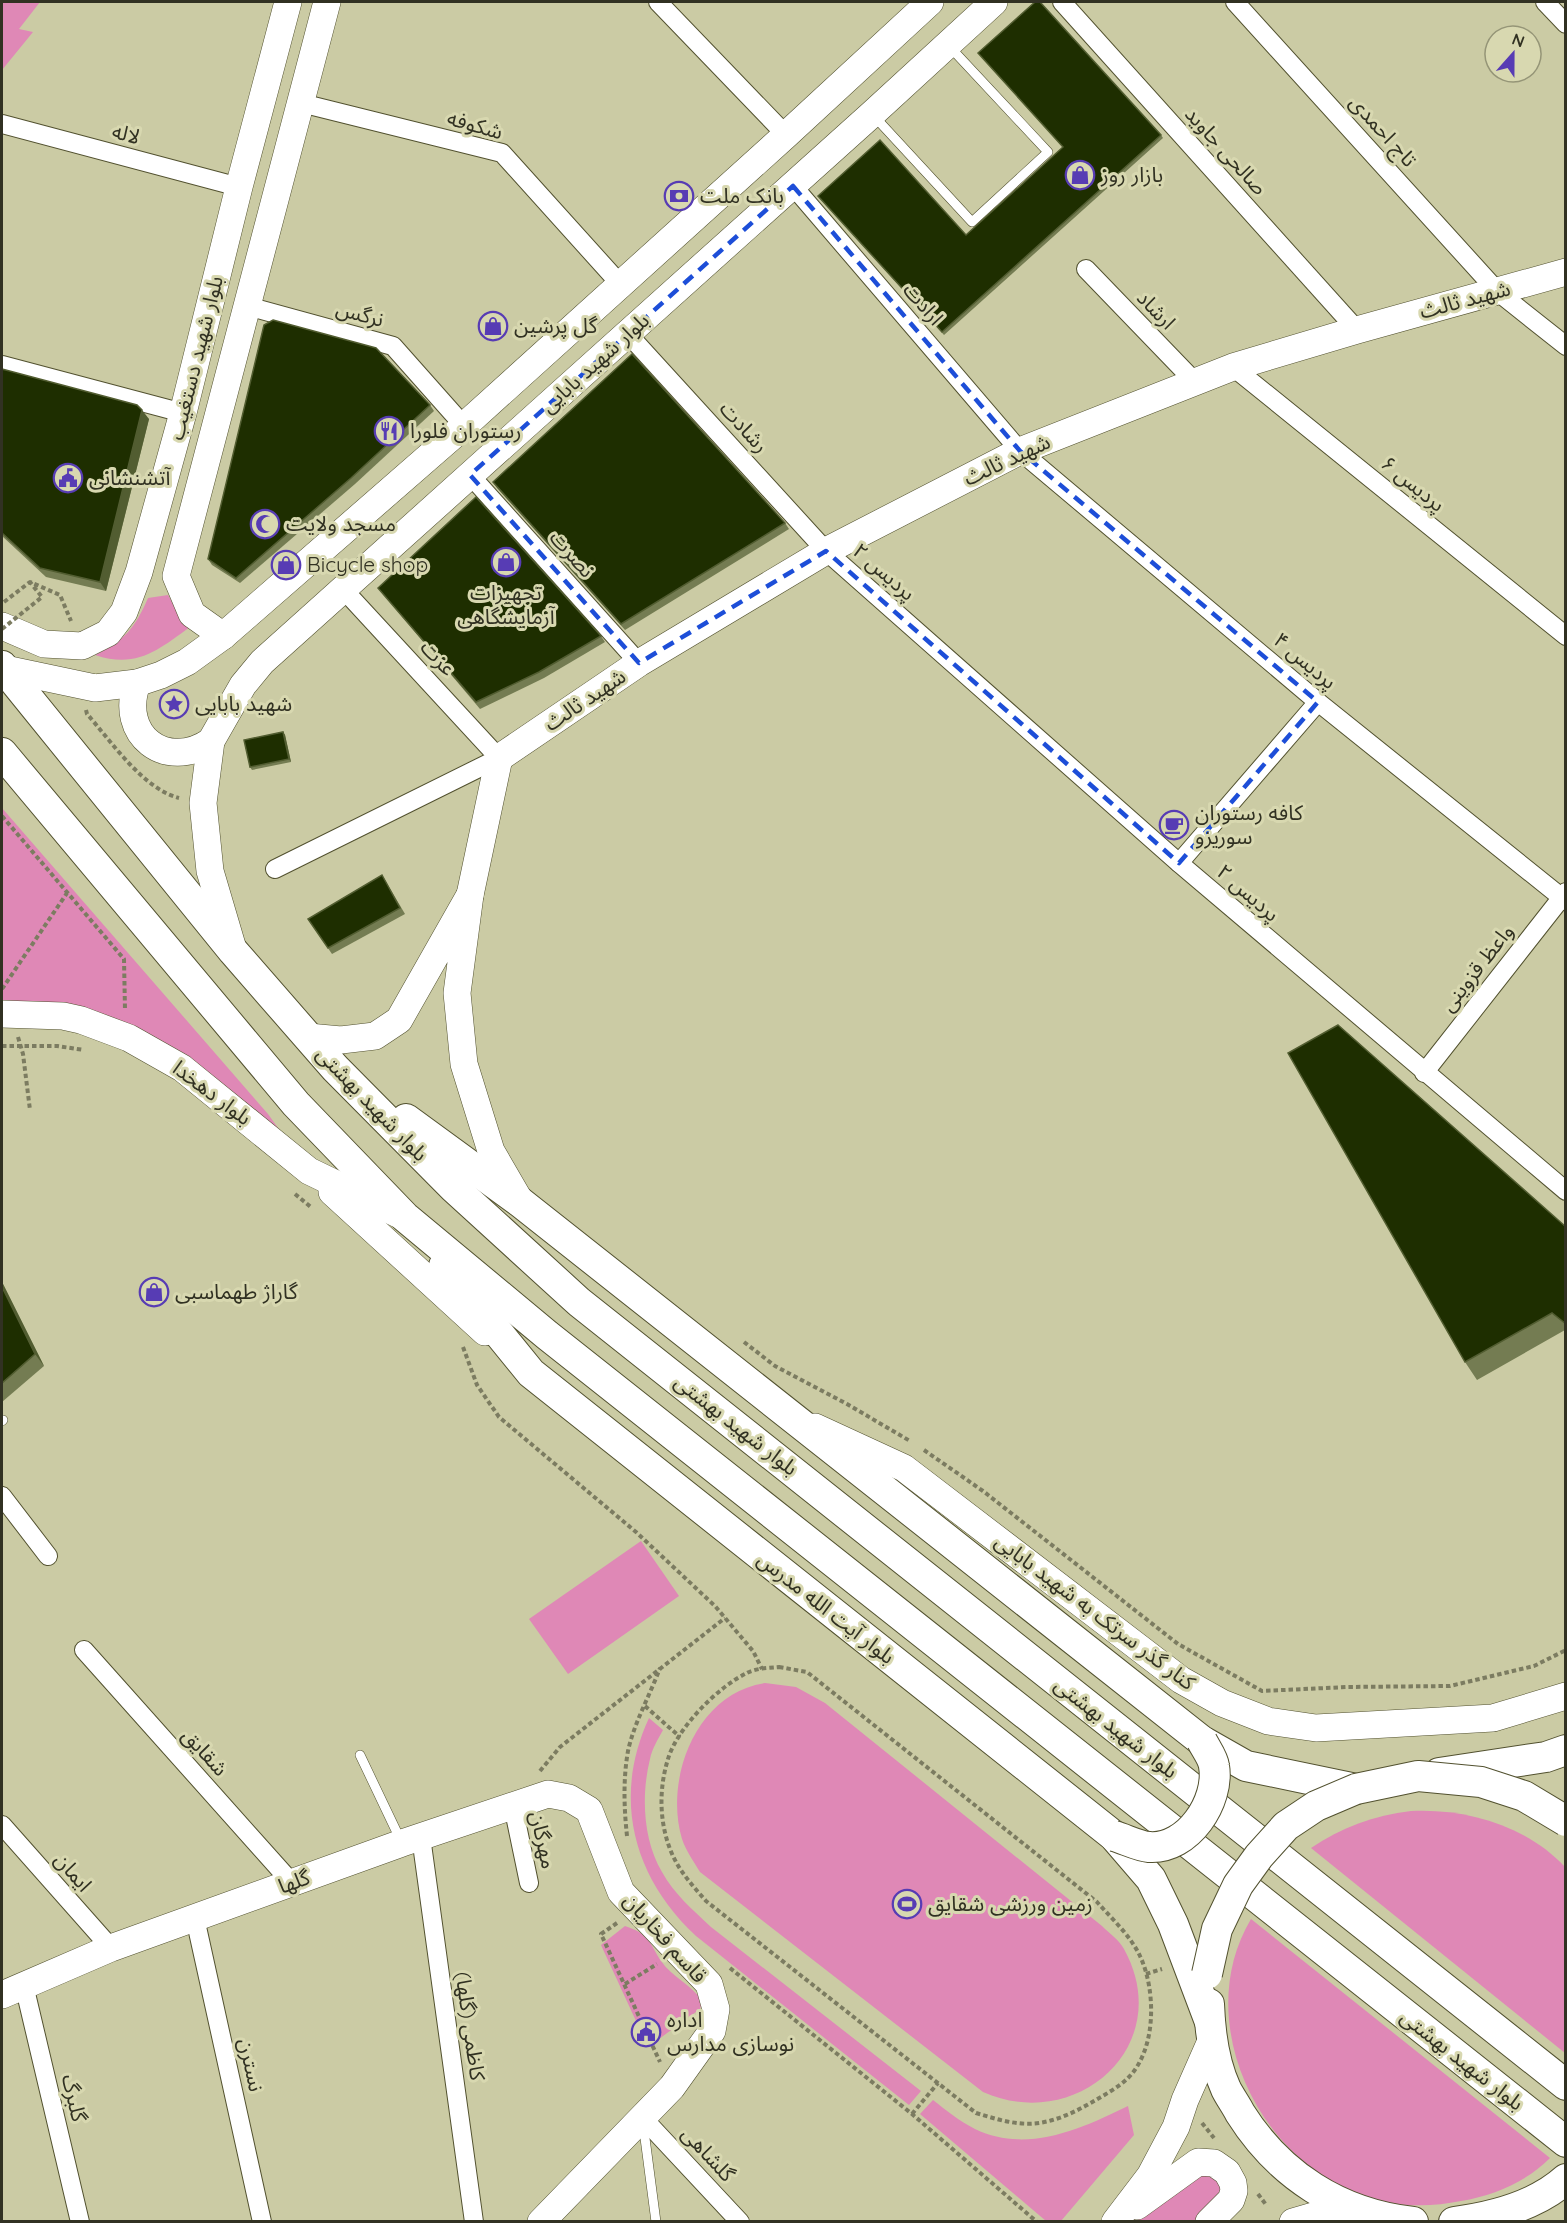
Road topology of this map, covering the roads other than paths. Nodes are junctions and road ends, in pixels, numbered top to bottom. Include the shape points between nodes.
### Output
1 (288, 2) edge
2 (327, 2) edge
3 (658, 2) edge
4 (930, 2) edge
5 (994, 2) edge
6 (1062, 2) edge
7 (1235, 2) edge
8 (1545, 2) edge
9 (1566, 24) edge
10 (948, 45) junction
11 (301, 103) junction
12 (872, 114) junction
13 (2, 124) edge
14 (786, 135) junction
15 (793, 186) junction
16 (239, 187) junction
17 (1086, 269) dead end
18 (1566, 272) edge
19 (621, 285) junction
20 (1498, 292) junction
21 (247, 306) junction
22 (1357, 330) junction
23 (628, 334) junction
24 (1566, 346) edge
25 (2, 365) edge
26 (1233, 367) junction
27 (1195, 382) junction
28 (183, 413) junction
29 (464, 426) junction
30 (1020, 451) junction
31 (470, 475) junction
32 (826, 551) junction
33 (139, 572) junction
34 (176, 576) junction
35 (343, 589) junction
36 (2, 628) edge
37 (223, 636) junction
38 (1566, 636) edge
39 (639, 663) junction
40 (3, 667) edge
41 (137, 683) junction
42 (1318, 702) junction
43 (211, 741) junction
44 (2, 753) edge
45 (499, 758) junction
46 (1179, 863) junction
47 (275, 869) dead end
48 (470, 895) junction
49 (1564, 896) edge
50 (233, 951) junction
51 (6, 1022) edge
52 (308, 1037) junction
53 (335, 1068) junction
54 (1424, 1073) junction
55 (309, 1171) junction
56 (1566, 1191) edge
57 (520, 1202) junction
58 (405, 1217) junction
59 (531, 1373) junction
60 (791, 1416) junction
61 (2, 1496) edge
62 (48, 1556) dead end
63 (84, 1650) dead end
64 (1566, 1696) edge
65 (1202, 1741) junction
66 (1566, 1750) edge
67 (360, 1755) dead end
68 (1418, 1776) junction
69 (1356, 1789) junction
70 (513, 1806) junction
71 (589, 1810) joint
72 (1566, 1821) edge
73 (2, 1824) edge
74 (1114, 1836) junction
75 (412, 1840) junction
76 (292, 1883) junction
77 (529, 1883) dead end
78 (195, 1918) junction
79 (111, 1948) junction
80 (13, 1990) edge
81 (1211, 2031) junction
82 (1566, 2085) edge
83 (642, 2117) junction
84 (1566, 2142) edge
85 (1566, 2179) edge
86 (1348, 2206) junction
87 (1116, 2221) edge
88 (1465, 2221) edge
89 (80, 2222) edge
90 (262, 2222) edge
91 (474, 2222) edge
92 (541, 2222) edge
93 (656, 2222) edge
94 (740, 2222) edge
95 (1209, 2222) edge
96 (1293, 2222) edge
97 (1413, 2222) edge

1 - 16 street, بلوار شهید دستغیب
2 - 11 street, بلوار شهید دستغیب
3 - 14 street
4 - 14 street, بلوار شهید بابایی
5 - 10 street, بلوار شهید بابایی
6 - 22 street, صالحی جاوید
7 - 20 street, تاج احمدی
8 - 9 street
10 - 12 street, بلوار شهید بابایی
10 - 12 lane via 1047,152 972,222
11 - 19 street, شکوفه via 502,153
11 - 21 street, بلوار شهید دستغیب
12 - 15 street, بلوار شهید بابایی
13 - 16 street, لاله
14 - 19 street, بلوار شهید بابایی
15 - 23 street, بلوار شهید بابایی
15 - 30 street, ارادت
16 - 28 street, بلوار شهید دستغیب
17 - 27 street, ارشاد
18 - 20 street, شهید ثالث
19 - 29 street, بلوار شهید بابایی
20 - 22 street, شهید ثالث
20 - 24 street, تاج احمدی
21 - 29 street, نرگس via 393,346
21 - 34 street, بلوار شهید دستغیب
22 - 26 street, شهید ثالث
23 - 31 street, بلوار شهید بابایی
23 - 32 street, رشادت
25 - 28 street
26 - 27 street, شهید ثالث
26 - 38 street, پردیس ۶
27 - 30 street, شهید ثالث
28 - 33 street, بلوار شهید دستغیب
29 - 37 street, بلوار شهید بابایی
30 - 32 street, شهید ثالث
30 - 42 street, پردیس ۴
31 - 35 street, بلوار شهید بابایی
31 - 39 street, نصرت
32 - 39 street, شهید ثالث
32 - 46 street, پردیس ۲
33 - 34 street via 157,581
33 - 36 street, بلوار شهید دستغیب via 124,612 108,633 81,646 44,644
34 - 37 street via 192,614
35 - 43 street, بلوار شهید بابایی via 262,662 243,685
35 - 45 street, عزت
37 - 41 street, بلوار شهید بابایی via 187,662
39 - 45 street, شهید ثالث
40 - 41 street, بلوار شهید بابایی via 95,688
40 - 50 main road, بلوار شهید بهشتی
41 - 43 street via 133,718 145,739 155,747 190,752
42 - 46 street
42 - 49 street, پردیس ۴
43 - 50 street, بلوار شهید بابایی via 203,803 210,871
44 - 58 main road, بلوار شهید بهشتی via 296,1104
45 - 47 street, شهید ثالث
45 - 48 street
46 - 54 street, پردیس ۲
48 - 52 street via 399,1020 375,1036 341,1040
48 - 57 street via 457,993 464,1064 491,1151
49 - 54 street, واعظ قزوینی
50 - 52 main road, بلوار شهید بهشتی
51 - 55 street, بلوار دهخدا via 72,1018 129,1038 182,1068
52 - 53 main road, بلوار شهید بهشتی
53 - 57 main road
53 - 82 main road, بلوار شهید بهشتی via 454,1188 579,1302
54 - 56 street, پردیس ۲
55 - 58 street, بلوار دهخدا
55 - 59 street
57 - 60 main road
58 - 59 main road, بلوار آیت الله مدرس
58 - 84 main road, بلوار شهید بهشتی via 547,1335
59 - 74 main road, بلوار آیت الله مدرس
60 - 64 street, کنار گذر سرتک به شهید بابایی via 904,1467 1181,1680 1222,1703 1268,1721 1316,1728 1493,1718
60 - 65 main road
61 - 62 street
63 - 76 street, شقایق
65 - 69 main road via 1246,1766
65 - 74 main road, bridge via 1214,1764 1215,1790 1199,1820 1182,1839 1149,1847
66 - 68 main road via 1546,1757
67 - 75 lane
68 - 69 main road, bridge
68 - 72 main road, bridge via 1481,1782 1524,1796
69 - 81 main road, bridge via 1316,1806 1286,1826 1238,1885 1217,1929 1207,1974
70 - 71 street, گلها via 548,1794 569,1798
70 - 75 street, گلها
70 - 77 street, مهرگان
71 - 83 street, قاسم فخاریان via 621,1892 709,1984 716,2009 712,2031 672,2087
73 - 79 street, ایمان
74 - 81 main road, بلوار آیت الله مدرس via 1150,1879 1173,1924
75 - 76 street, گلها
75 - 91 street, کاظمی (گلها)
76 - 78 street, گلها
78 - 79 street, گلها
78 - 90 street, نسترن
79 - 80 street, گلها
80 - 89 street, گلبرگ
81 - 86 main road via 1226,2089 1256,2138 1297,2178
81 - 87 street via 1176,2127 1150,2176
83 - 92 street, قاسم فخاریان
83 - 93 lane
83 - 94 street, گلشاهی
85 - 88 main road via 1515,2209
86 - 96 street
86 - 97 main road
87 - 95 street via 1198,2162 1207,2162 1227,2172 1234,2191 1231,2200

